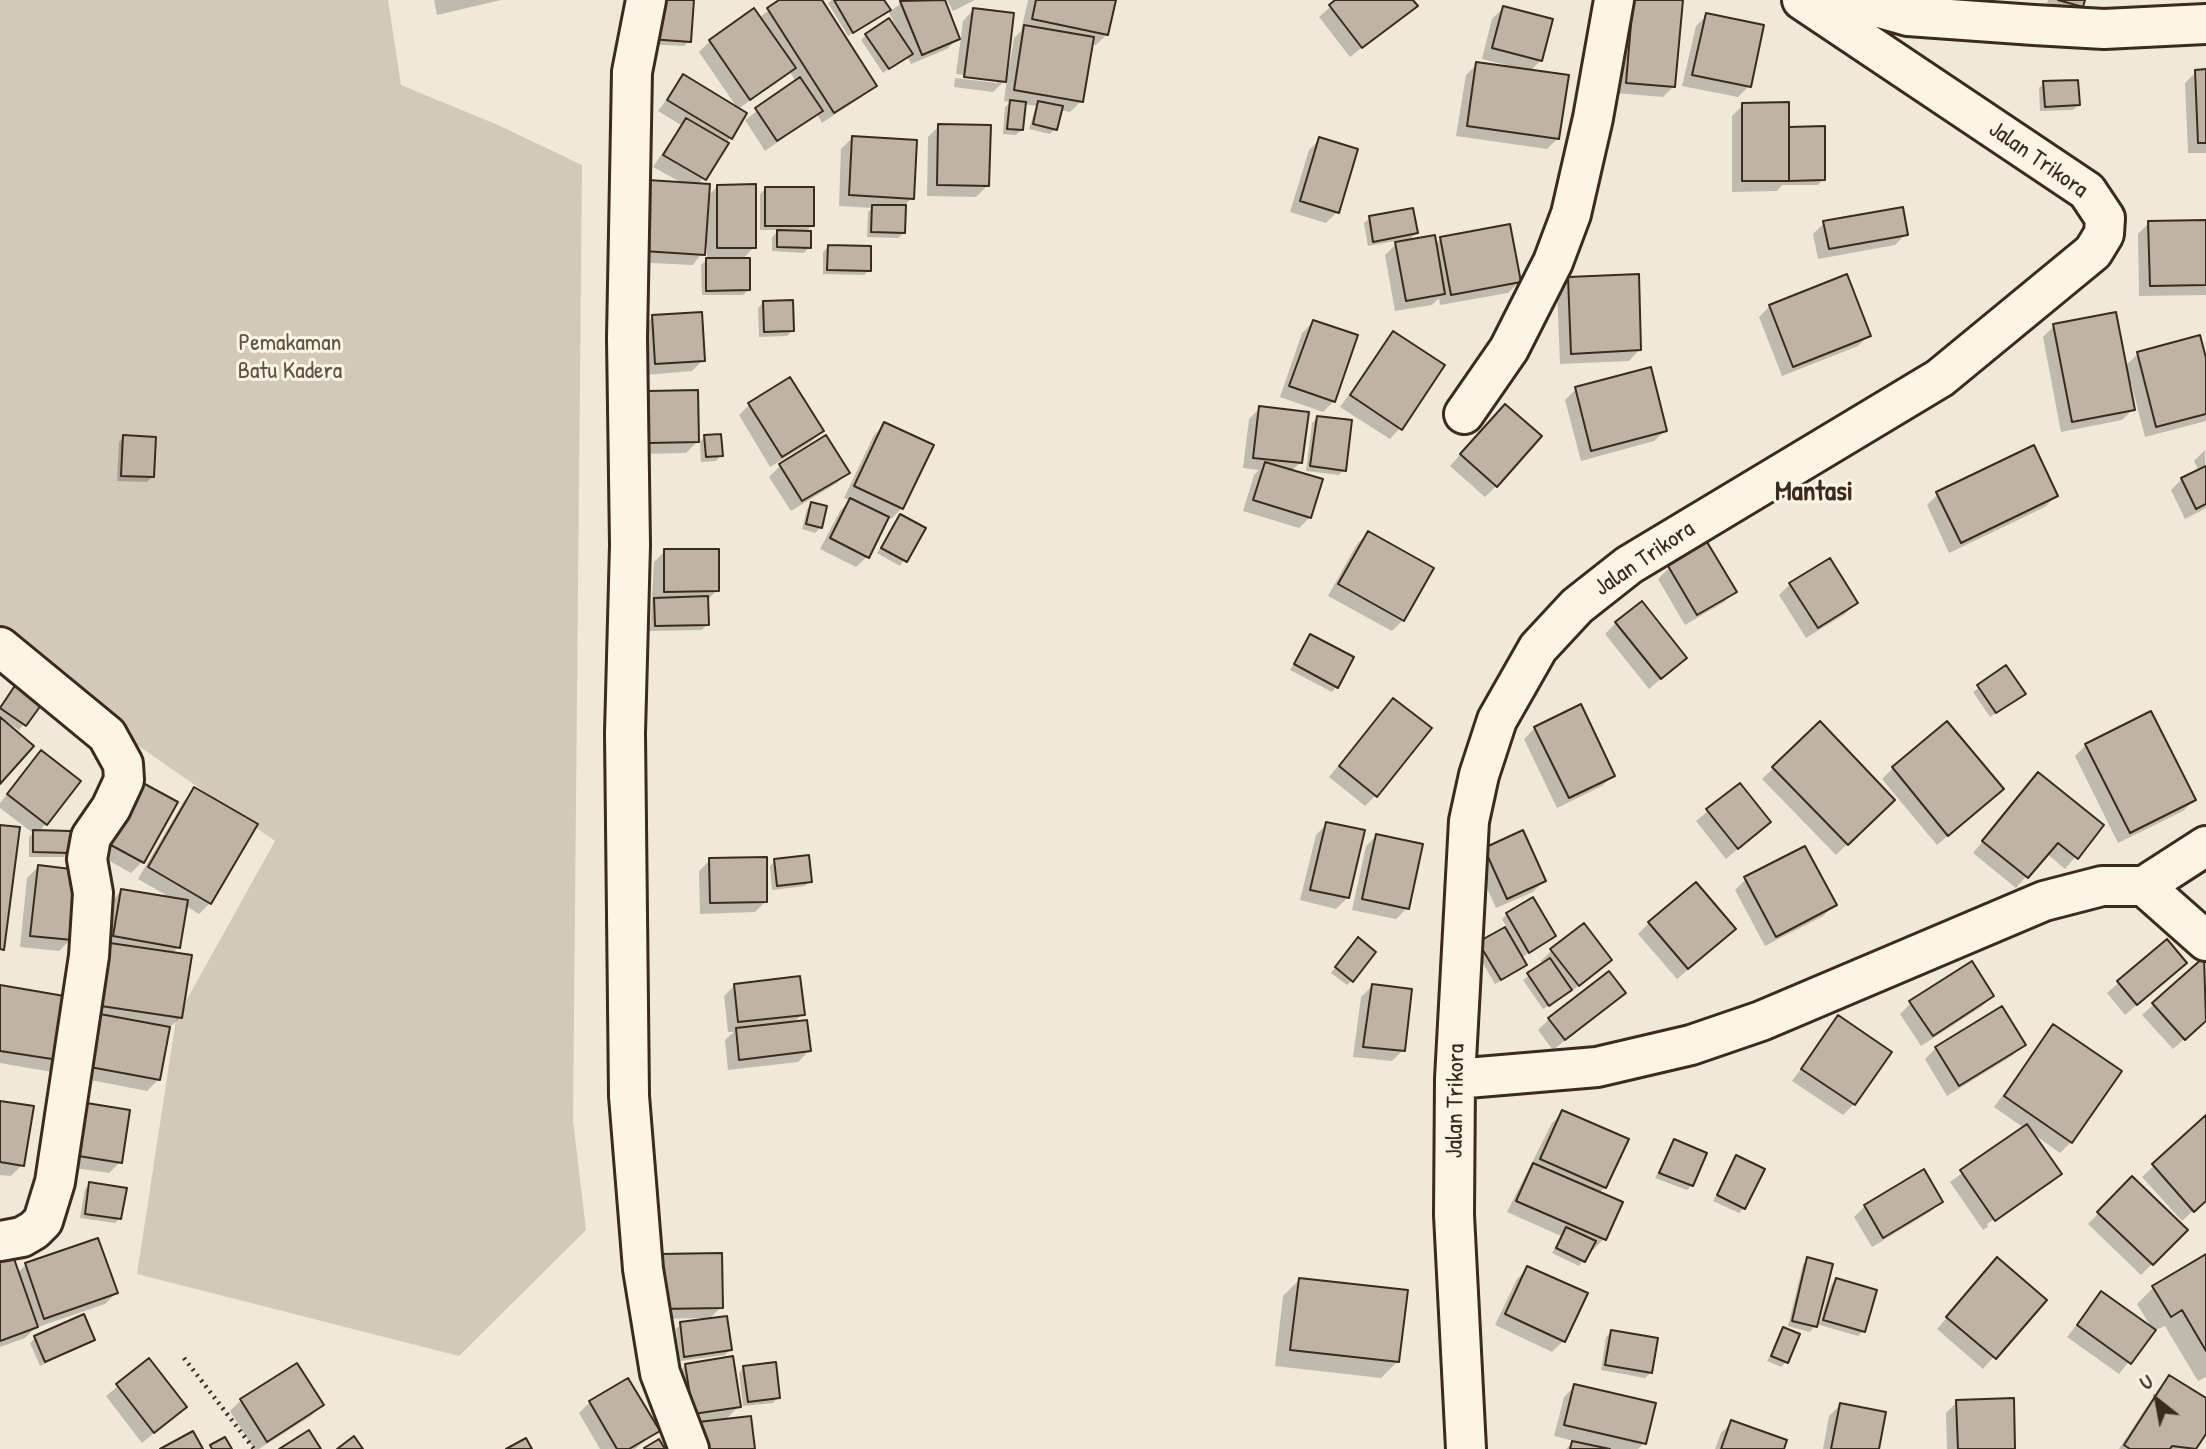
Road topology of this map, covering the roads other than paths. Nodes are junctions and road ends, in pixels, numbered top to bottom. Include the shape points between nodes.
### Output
1 (646, 0) edge
2 (1614, 0) edge
3 (1802, 0) edge
4 (1851, 0) edge
5 (2036, 12) edge
6 (2206, 24) edge
7 (1464, 414) dead end
8 (0, 647) edge
9 (2206, 846) edge
10 (2144, 886) junction
11 (2206, 941) edge
12 (1455, 1079) junction
13 (0, 1241) edge
14 (689, 1449) edge
15 (1466, 1449) edge

1 - 14 street via 632,72 627,338 629,1096 643,1269 660,1373
2 - 7 street via 1572,214 1509,349
3 - 12 street, Jalan Trikora via 2087,191 2105,218 2104,234 2094,252 1940,378 1629,565 1577,606 1538,648 1497,720 1469,821
4 - 5 street via 1908,16
5 - 6 street via 2104,29
8 - 13 street via 107,735 123,764 124,780 91,837 87,859 93,894 89,956 55,1182 43,1221 22,1237
9 - 10 street
10 - 11 street
10 - 12 street via 2102,886 2044,901 1761,1021 1690,1045 1597,1067
12 - 15 street, Jalan Trikora via 1454,1215

